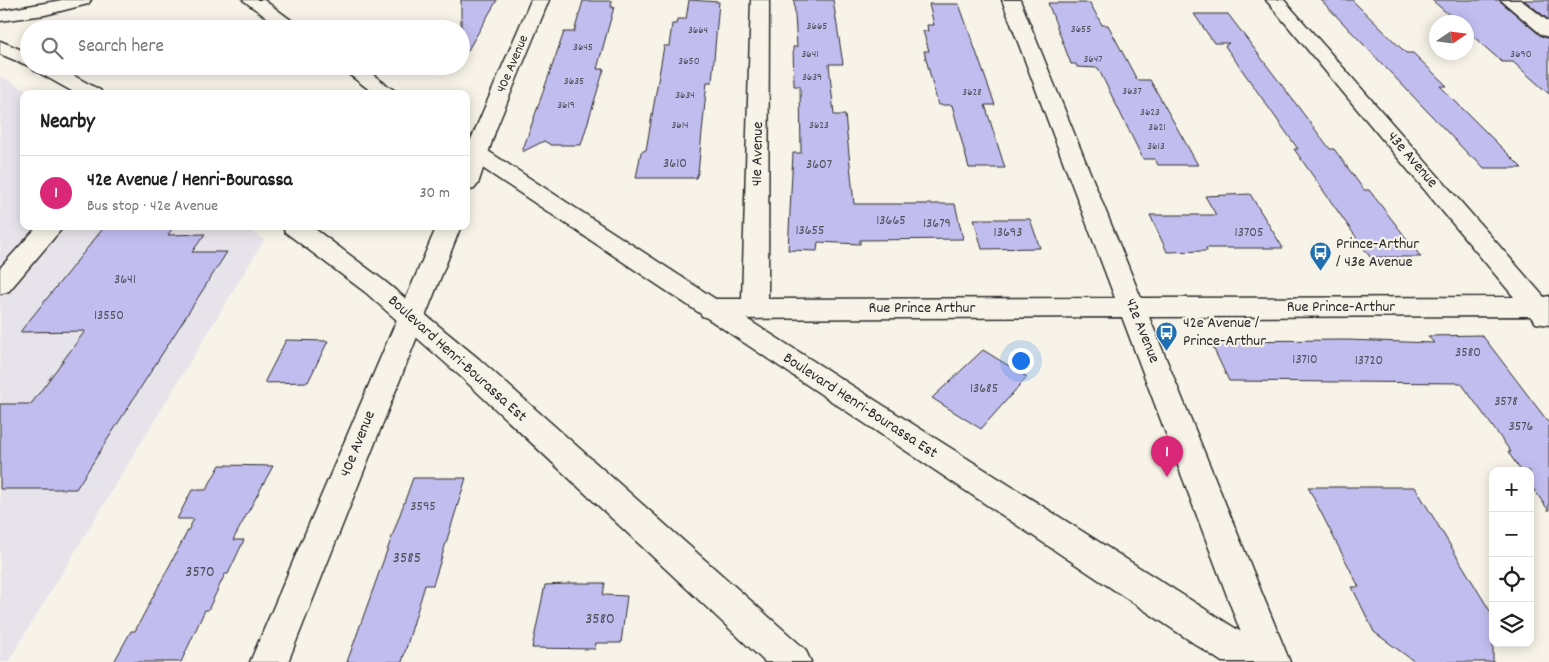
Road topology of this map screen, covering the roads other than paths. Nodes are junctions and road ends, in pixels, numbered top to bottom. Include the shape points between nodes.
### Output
1 (82, 0) edge
2 (252, 0) edge
3 (540, 0) edge
4 (760, 0) edge
5 (1011, 0) edge
6 (1275, 0) edge
7 (1510, 0) edge
8 (0, 16) edge
9 (281, 20) edge
10 (1549, 31) edge
11 (0, 47) edge
12 (20, 56) edge
13 (58, 75) edge
14 (361, 75) edge
15 (86, 90) edge
16 (383, 90) edge
17 (472, 151) edge
18 (48, 230) edge
19 (299, 230) edge
20 (447, 230) edge
21 (0, 285) edge
22 (755, 308) junction
23 (1133, 308) junction
24 (711, 309) junction
25 (1545, 310) edge
26 (411, 318) junction
27 (778, 658) edge
28 (269, 662) edge
29 (1255, 662) edge
30 (1271, 662) edge

1 - 8 street via 45,10
2 - 9 street
3 - 17 street, 40e Avenue via 486,129
4 - 22 street, 41e Avenue
5 - 23 street, 42e Avenue
6 - 25 street, 43e Avenue
7 - 10 street
11 - 12 street
13 - 15 street
14 - 16 street
17 - 24 street, Boulevard Henri-Bourassa Est
18 - 21 street
19 - 26 street, Boulevard Henri-Bourassa Est
20 - 26 street, 40e Avenue
22 - 23 street, Rue Prince Arthur
22 - 24 street, Rue Prince Arthur
23 - 25 street, Rue Prince-Arthur
23 - 30 street, 42e Avenue
24 - 29 street, Boulevard Henri-Bourassa Est
26 - 27 street, Boulevard Henri-Bourassa Est via 468,367
26 - 28 street, 40e Avenue

